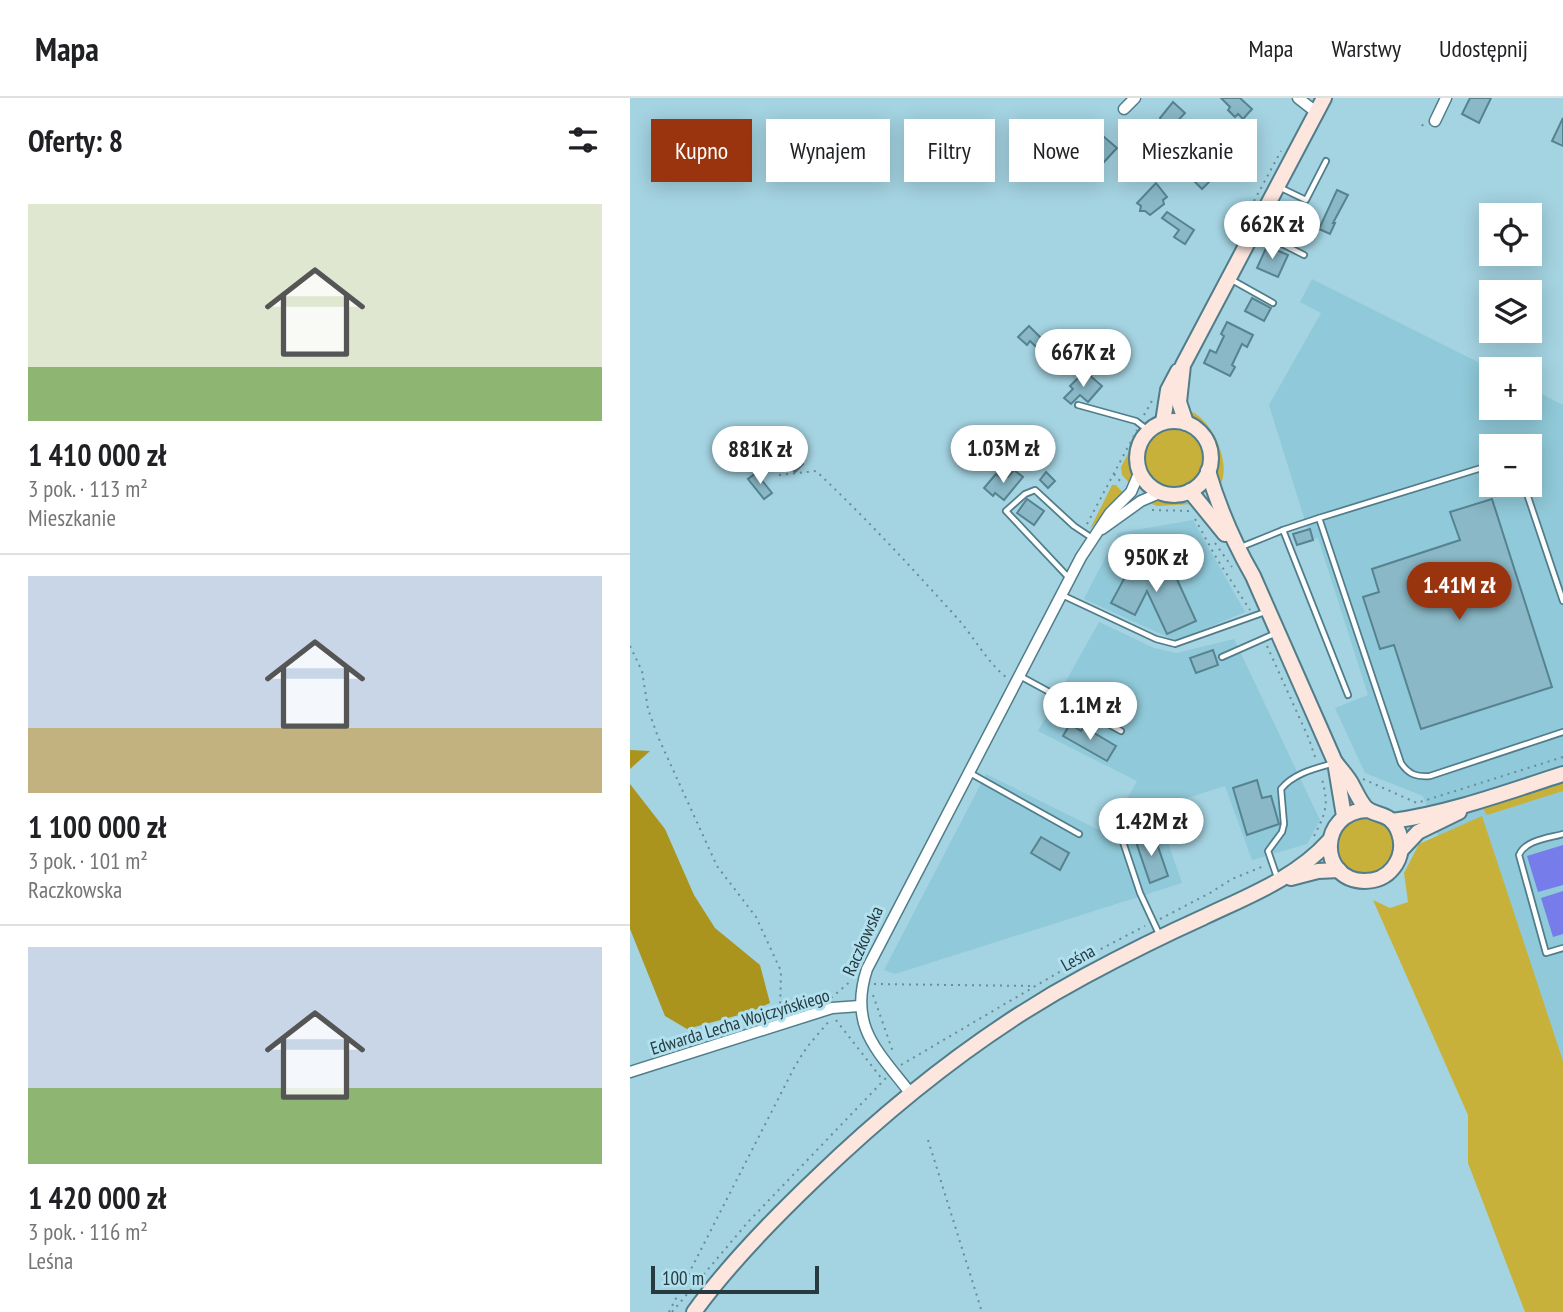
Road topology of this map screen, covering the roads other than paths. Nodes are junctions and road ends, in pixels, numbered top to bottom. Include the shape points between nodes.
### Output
1 (1135, 98) edge
2 (1298, 98) edge
3 (1324, 98) edge
4 (1447, 98) edge
5 (1124, 109) dead end
6 (1315, 112) junction
7 (1435, 121) dead end
8 (1326, 161) dead end
9 (1277, 186) junction
10 (1253, 229) junction
11 (1304, 255) dead end
12 (1228, 278) junction
13 (1273, 303) dead end
14 (1183, 365) junction
15 (1078, 405) dead end
16 (1163, 422) junction
17 (1186, 423) junction
18 (1145, 427) junction
19 (1479, 469) edge
20 (1140, 471) junction
21 (1208, 471) junction
22 (1190, 491) junction
23 (1162, 492) junction
24 (1528, 497) edge
25 (1319, 518) junction
26 (1283, 530) junction
27 (1091, 534) junction
28 (1237, 549) junction
29 (1070, 579) junction
30 (1061, 595) junction
31 (1563, 601) edge
32 (1268, 611) junction
33 (1278, 632) junction
34 (1222, 657) dead end
35 (1018, 679) junction
36 (1348, 695) dead end
37 (1121, 731) dead end
38 (1563, 733) edge
39 (1335, 762) junction
40 (970, 772) junction
41 (1563, 775) edge
42 (1485, 799) junction
43 (1367, 810) junction
44 (1344, 816) junction
45 (1392, 821) junction
46 (1079, 834) dead end
47 (1563, 834) edge
48 (1121, 836) dead end
49 (1329, 841) junction
50 (1401, 850) junction
51 (1339, 870) junction
52 (1279, 881) junction
53 (1161, 937) junction
54 (1563, 948) edge
55 (860, 1006) junction
56 (630, 1072) edge
57 (911, 1094) junction
58 (694, 1312) edge

1 - 5 street
2 - 6 street
3 - 6 main road
4 - 7 street
6 - 9 main road
8 - 9 lane via 1307,200
9 - 10 main road
10 - 11 lane
10 - 12 main road
12 - 13 lane
12 - 14 main road
14 - 16 main road via 1168,390
14 - 17 main road via 1179,402
15 - 18 lane
16 - 17 main road
16 - 18 main road
17 - 21 main road via 1209,445
18 - 20 main road via 1137,456
19 - 25 lane
20 - 23 main road via 1149,485
20 - 27 street, Raczkowska via 1131,492
21 - 22 main road
21 - 28 main road
22 - 23 main road
22 - 28 main road
23 - 27 street, Raczkowska
24 - 31 lane
25 - 26 lane
25 - 38 lane via 1406,771 1430,776
26 - 28 lane
26 - 36 lane
27 - 29 street, Raczkowska
27 - 29 lane via 1035,490 1006,511
28 - 32 main road
29 - 30 street, Raczkowska
30 - 32 lane via 1175,644
30 - 35 street, Raczkowska
32 - 33 main road
33 - 34 lane
33 - 39 main road
35 - 37 lane
35 - 40 street, Raczkowska
39 - 43 main road
39 - 44 main road
39 - 52 lane via 1287,782 1281,789 1284,824 1268,851
40 - 46 lane
40 - 55 street, Raczkowska via 867,970
41 - 42 main road
42 - 45 main road
42 - 50 main road via 1418,832
43 - 44 main road
43 - 45 main road
44 - 49 main road
45 - 50 main road
47 - 54 lane via 1524,847 1519,859 1546,953
48 - 53 lane
49 - 51 main road
49 - 52 main road, Leśna via 1315,858
50 - 51 main road via 1390,871 1376,880 1352,879
51 - 52 main road, Leśna
52 - 53 main road, Leśna
53 - 57 main road, Leśna via 1041,1001
55 - 56 street, Edwarda Lecha Wojczyńskiego via 832,1008
55 - 57 street, Raczkowska via 873,1044
57 - 58 main road via 793,1199

